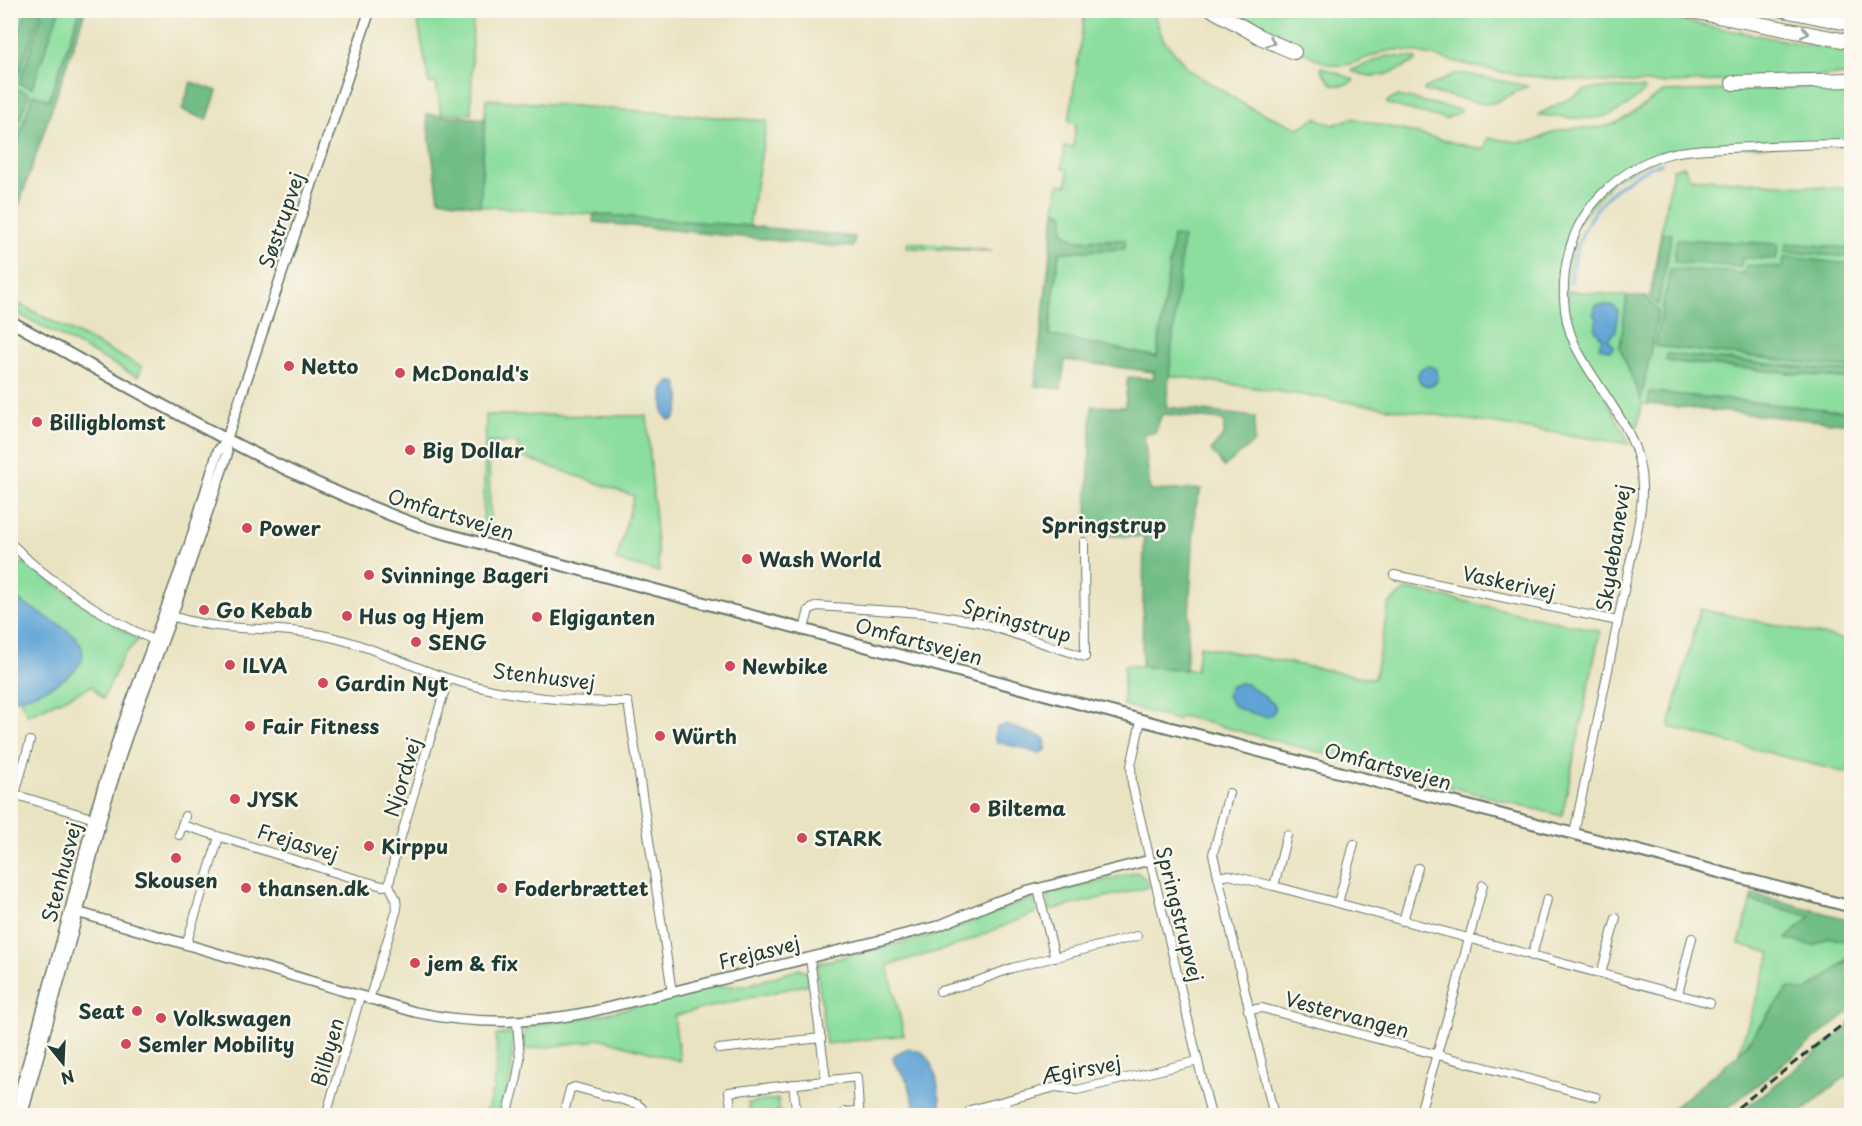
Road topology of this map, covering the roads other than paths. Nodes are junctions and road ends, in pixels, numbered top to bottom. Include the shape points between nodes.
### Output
1 (370, 10) edge
2 (1213, 10) edge
3 (1686, 10) edge
4 (1784, 10) edge
5 (1851, 24) edge
6 (1851, 42) edge
7 (1294, 52) dead end
8 (1851, 80) edge
9 (1733, 83) dead end
10 (1851, 144) edge
11 (10, 321) edge
12 (226, 441) junction
13 (1084, 542) dead end
14 (10, 543) edge
15 (1394, 575) dead end
16 (168, 615) junction
17 (1618, 621) junction
18 (804, 629) junction
19 (158, 642) junction
20 (448, 679) junction
21 (1141, 720) junction
22 (30, 741) dead end
23 (1229, 793) dead end
24 (13, 794) edge
25 (10, 812) edge
26 (185, 816) dead end
27 (97, 820) junction
28 (182, 825) junction
29 (1574, 834) junction
30 (179, 835) dead end
31 (1287, 835) dead end
32 (219, 837) junction
33 (1354, 844) dead end
34 (1150, 860) junction
35 (1418, 868) dead end
36 (1218, 877) junction
37 (389, 885) junction
38 (1483, 885) dead end
39 (1274, 886) junction
40 (1038, 889) junction
41 (1547, 899) dead end
42 (1338, 903) junction
43 (1851, 907) edge
44 (74, 911) junction
45 (1616, 918) dead end
46 (1403, 921) junction
47 (1137, 936) dead end
48 (1692, 938) dead end
49 (1468, 939) junction
50 (186, 945) junction
51 (1532, 956) junction
52 (810, 958) junction
53 (1055, 958) junction
54 (1601, 974) junction
55 (940, 991) dead end
56 (672, 992) junction
57 (1677, 994) junction
58 (365, 999) junction
59 (1710, 1003) dead end
60 (1248, 1010) junction
61 (517, 1022) junction
62 (821, 1038) junction
63 (719, 1049) dead end
64 (1437, 1056) junction
65 (1198, 1061) junction
66 (826, 1080) junction
67 (794, 1084) junction
68 (1596, 1097) dead end
69 (1005, 1101) junction
70 (845, 1112) dead end
71 (861, 1113) edge
72 (13, 1116) edge
73 (22, 1116) edge
74 (326, 1116) edge
75 (507, 1116) edge
76 (563, 1116) edge
77 (644, 1116) edge
78 (732, 1116) edge
79 (797, 1116) edge
80 (972, 1116) edge
81 (1007, 1116) edge
82 (1211, 1116) edge
83 (1274, 1116) edge
84 (1419, 1116) edge

1 - 12 street, Søstrupvej
2 -> 7 highway
3 -> 6 highway
4 - 5 highway
8 - 9 highway
10 - 17 street, Skydebanevej via 1692,150 1663,156 1609,187 1588,210 1572,241 1564,278 1570,334 1629,434 1642,478 1642,499
11 - 12 main road, Omfartsvejen
12 - 16 street, Stenhusvej via 226,455
12 - 18 main road, Omfartsvejen via 347,498 428,529
13 - 18 street, Springstrup via 1085,657 988,624 923,613 817,606 809,610
14 - 19 street via 83,599
15 - 17 street, Vaskerivej
16 - 19 street, Stenhusvej
16 - 20 street, Stenhusvej via 231,629 274,629 342,639
17 - 29 street, Skydebanevej
18 - 21 main road, Omfartsvejen
19 - 27 street, Stenhusvej
20 - 37 street, Njordvej
20 - 56 street, Stenhusvej via 545,698 628,702
21 - 29 main road, Omfartsvejen
21 - 34 street, Springstrupvej via 1131,777
22 - 24 street
23 - 36 street via 1213,854
24 - 25 street
24 - 27 street
26 - 28 street
27 - 44 street, Stenhusvej
28 - 30 street
28 - 32 street, Frejasvej
29 - 43 main road, Omfartsvejen
31 - 39 street
32 - 37 street, Frejasvej
32 - 50 street
33 - 42 street
34 - 40 street, Frejasvej
34 - 65 street, Springstrupvej
35 - 46 street
36 - 39 street via 1229,875
36 - 60 street
37 - 58 street via 397,909
38 - 49 street
39 - 42 street
40 - 52 street, Frejasvej via 949,923
40 - 53 street
41 - 51 street
42 - 46 street
44 - 50 street, Frejasvej
44 - 72 street, Stenhusvej
44 - 73 street, Stenhusvej
45 - 54 street
46 - 49 street
47 - 53 street
48 - 57 street
49 - 51 street
49 - 64 street
50 - 58 street, Frejasvej
51 - 54 street
52 - 56 street, Frejasvej
52 - 62 street
53 - 55 street
54 - 57 street
56 - 61 street, Frejasvej via 590,1012
57 - 59 street
58 - 61 street, Frejasvej via 447,1019
58 - 74 street, Bilbyen
60 - 64 street, Vestervangen via 1262,1008
60 - 83 street
61 - 75 street via 520,1059
62 - 63 street
62 - 66 street
64 - 68 street, Vestervangen
64 - 84 street
65 - 69 street, Ægirsvej via 1077,1090 1056,1087
65 - 82 street, Springstrupvej
66 - 67 street
66 - 71 street via 857,1077
67 - 78 street via 729,1092
67 - 79 street
69 - 80 street, Ægirsvej via 970,1110
69 - 81 street
70 - 71 street
76 - 77 street via 570,1089 575,1087 637,1104

